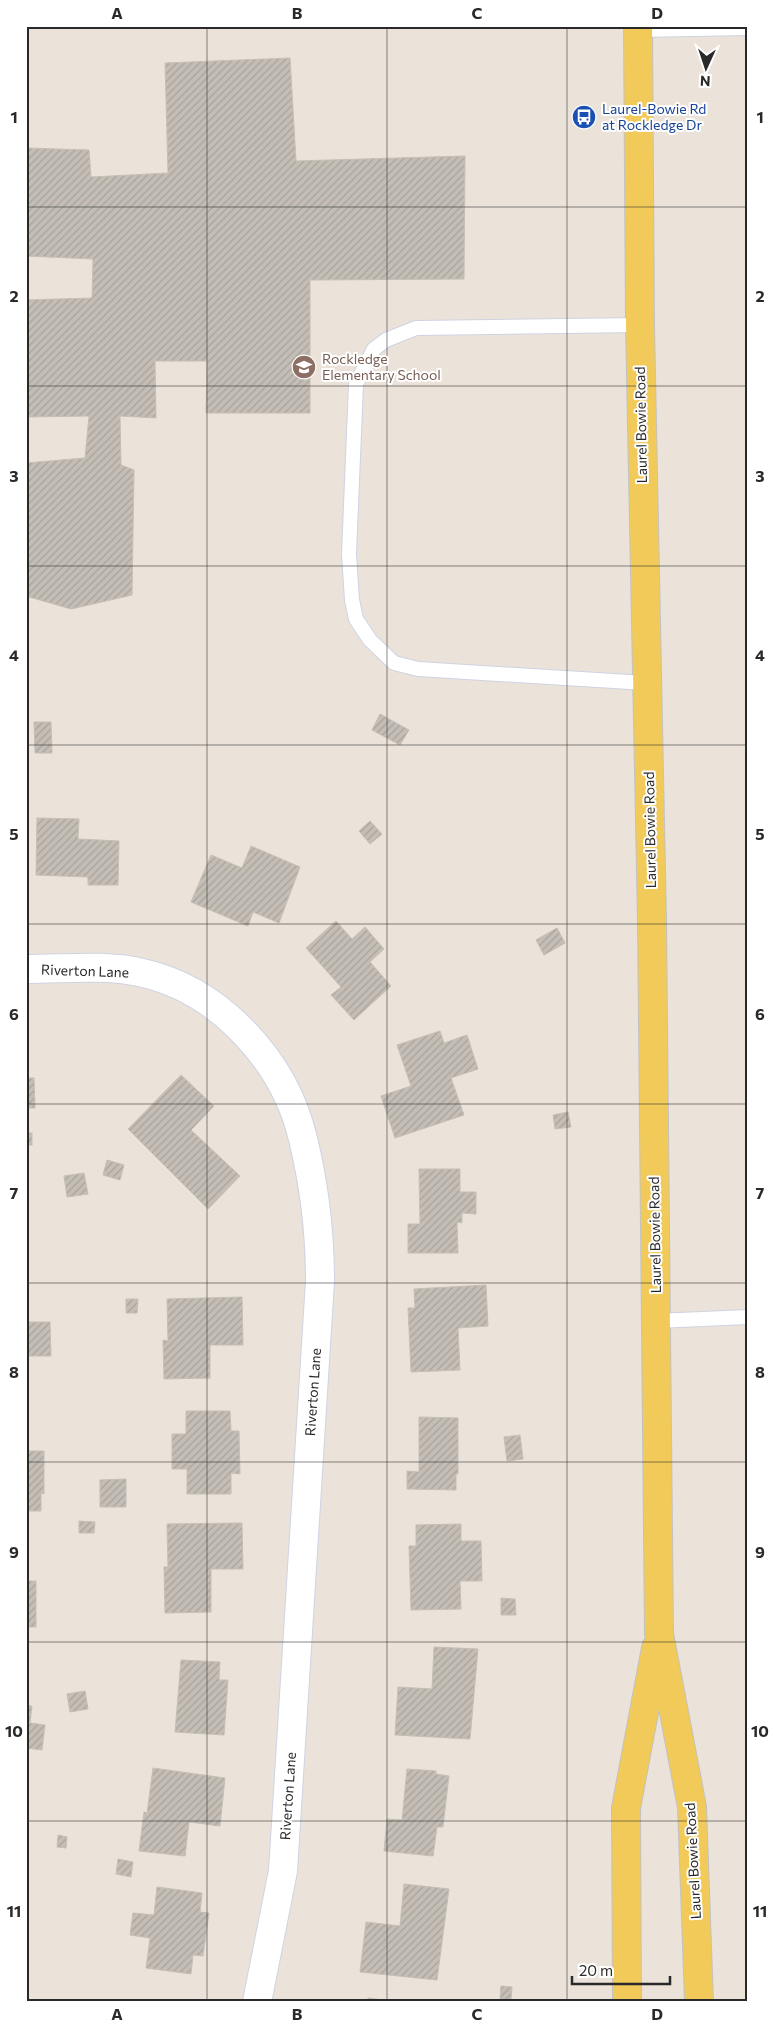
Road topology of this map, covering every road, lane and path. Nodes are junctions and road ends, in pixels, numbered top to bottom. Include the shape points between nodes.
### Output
1 (638, 28) edge
2 (748, 28) edge
3 (640, 325) junction
4 (646, 684) junction
5 (26, 969) edge
6 (748, 1317) edge
7 (656, 1321) junction
8 (659, 1634) junction
9 (257, 2002) edge
10 (627, 2002) edge
11 (699, 2002) edge

1 - 2 lane
1 - 3 main road, Laurel Bowie Road
3 - 4 main road, Laurel Bowie Road
3 - 4 lane via 416,328 386,340 374,349 356,384 349,554 356,620 370,640 394,663 418,669
4 - 7 main road, Laurel Bowie Road
5 - 9 street, Riverton Lane via 143,973 190,990 228,1016 253,1041 290,1102 303,1138 320,1255 320,1281 283,1871
6 - 7 lane
7 - 8 main road, Laurel Bowie Road
8 - 10 main road, Laurel Bowie Road via 626,1808
8 - 11 main road, Laurel Bowie Road via 692,1808

